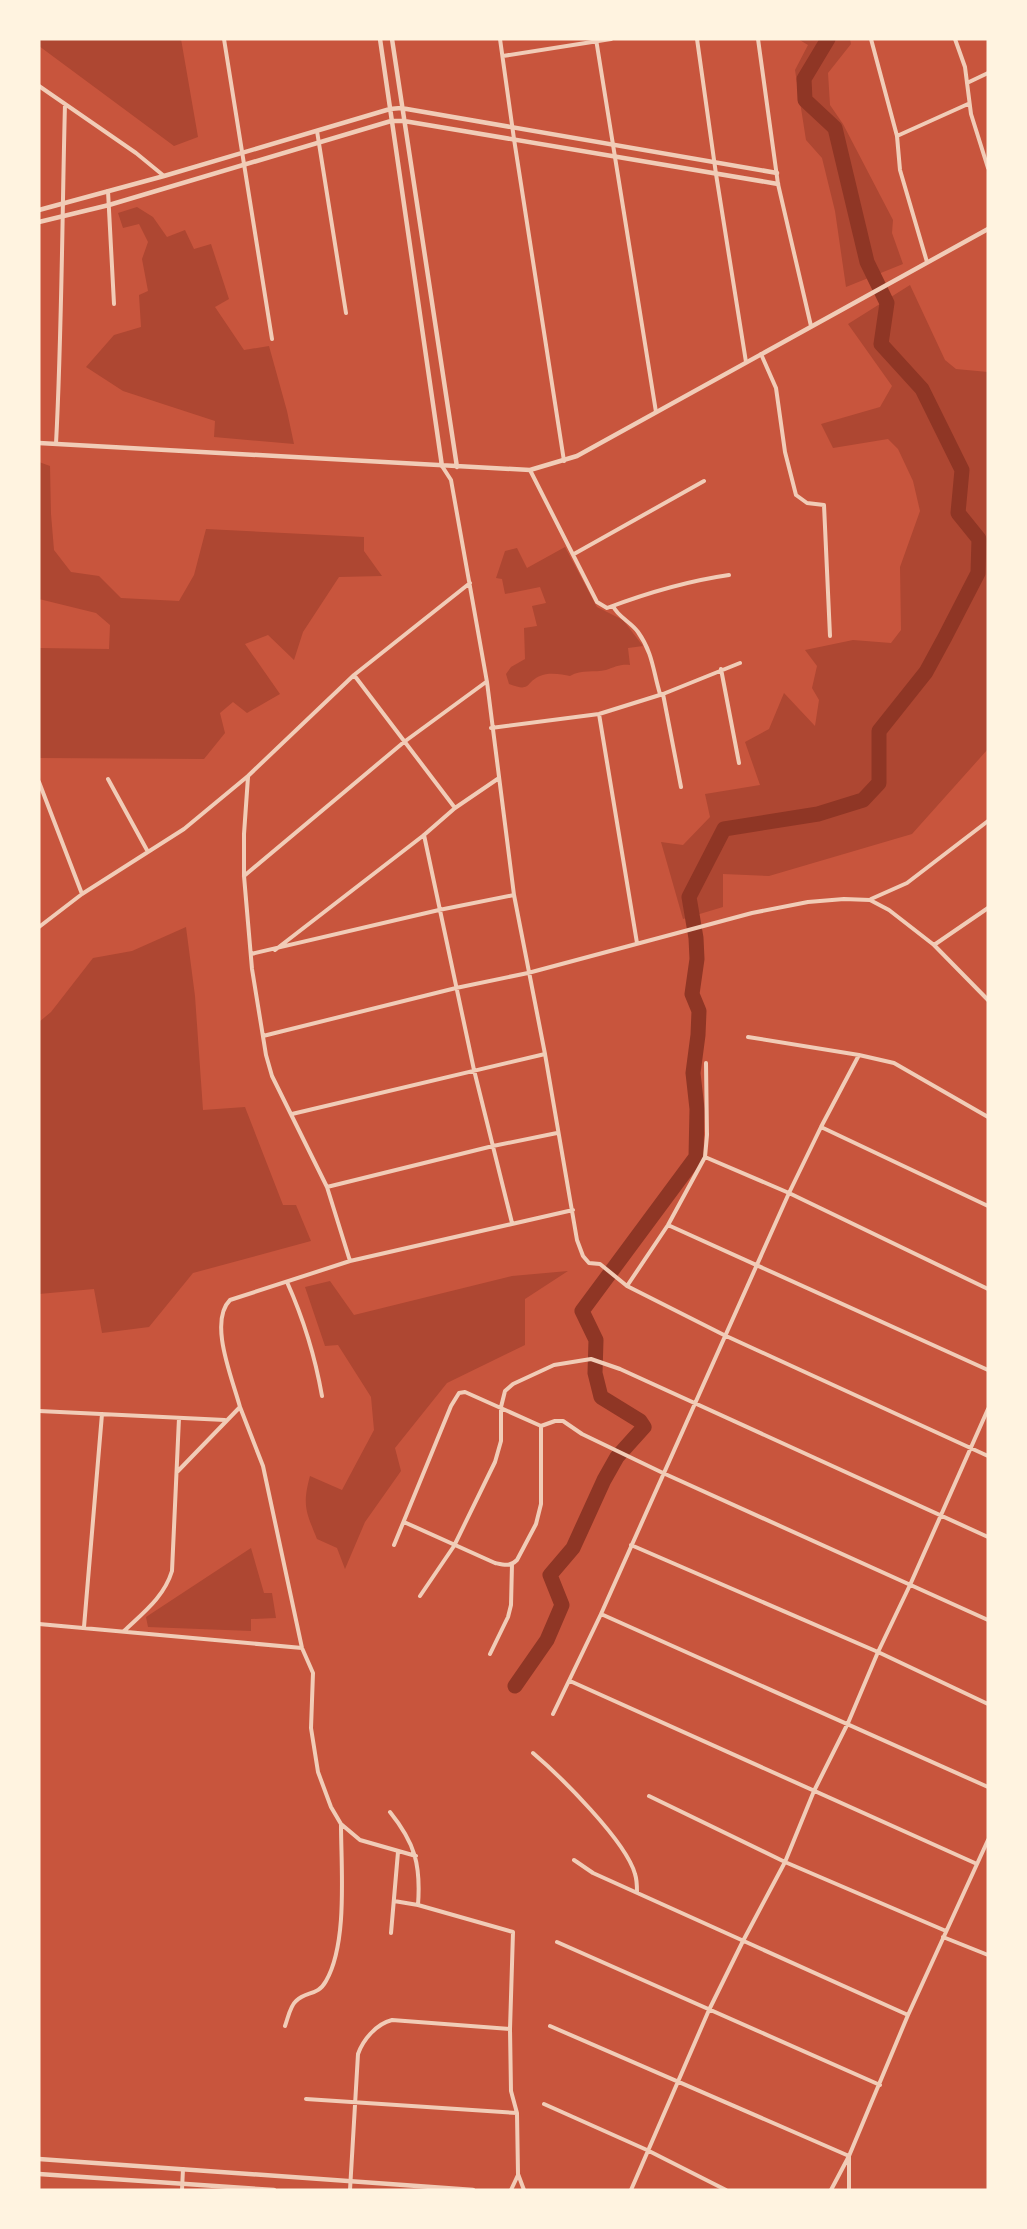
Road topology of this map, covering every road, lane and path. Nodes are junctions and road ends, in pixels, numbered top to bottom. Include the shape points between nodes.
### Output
1 (224, 39) edge
2 (380, 39) edge
3 (392, 39) edge
4 (500, 39) edge
5 (611, 39) edge
6 (697, 39) edge
7 (758, 39) edge
8 (872, 39) edge
9 (955, 39) edge
10 (597, 40) edge
11 (503, 56) junction
12 (988, 73) edge
13 (967, 83) junction
14 (39, 86) edge
15 (65, 104) junction
16 (968, 104) junction
17 (401, 108) junction
18 (390, 109) junction
19 (391, 121) junction
20 (404, 121) junction
21 (512, 128) junction
22 (317, 131) junction
23 (897, 136) junction
24 (514, 139) junction
25 (318, 143) junction
26 (613, 144) junction
27 (242, 152) junction
28 (614, 156) junction
29 (715, 163) junction
30 (243, 164) junction
31 (988, 168) edge
32 (777, 173) junction
33 (716, 174) junction
34 (164, 176) junction
35 (138, 183) junction
36 (778, 184) junction
37 (108, 191) junction
38 (416, 193) junction
39 (403, 194) junction
40 (141, 195) junction
41 (62, 204) junction
42 (109, 205) junction
43 (39, 210) edge
44 (62, 217) junction
45 (39, 222) edge
46 (988, 229) edge
47 (927, 262) junction
48 (432, 295) junction
49 (418, 297) junction
50 (114, 304) dead end
51 (346, 313) dead end
52 (811, 326) junction
53 (272, 339) dead end
54 (761, 353) junction
55 (746, 362) junction
56 (656, 412) junction
57 (39, 443) edge
58 (56, 444) junction
59 (564, 461) junction
60 (442, 466) junction
61 (457, 467) junction
62 (530, 470) junction
63 (451, 480) junction
64 (704, 481) dead end
65 (573, 554) junction
66 (729, 575) dead end
67 (470, 584) junction
68 (613, 606) junction
69 (830, 636) dead end
70 (740, 663) dead end
71 (721, 669) junction
72 (354, 675) junction
73 (487, 682) junction
74 (662, 694) junction
75 (599, 714) junction
76 (491, 728) junction
77 (404, 742) junction
78 (739, 763) dead end
79 (248, 776) junction
80 (499, 778) junction
81 (108, 779) dead end
82 (39, 782) edge
83 (681, 787) dead end
84 (455, 808) junction
85 (988, 821) edge
86 (424, 836) junction
87 (148, 852) junction
88 (244, 876) junction
89 (82, 894) junction
90 (514, 895) junction
91 (870, 900) junction
92 (988, 908) edge
93 (439, 910) junction
94 (39, 927) edge
95 (637, 943) junction
96 (934, 945) junction
97 (275, 950) junction
98 (251, 954) junction
99 (528, 973) junction
100 (456, 988) junction
101 (988, 1000) edge
102 (263, 1036) junction
103 (748, 1037) dead end
104 (545, 1054) junction
105 (860, 1055) junction
106 (706, 1063) dead end
107 (474, 1070) junction
108 (292, 1114) junction
109 (988, 1117) edge
110 (821, 1127) junction
111 (557, 1133) junction
112 (492, 1146) junction
113 (705, 1157) junction
114 (327, 1187) junction
115 (789, 1193) junction
116 (988, 1206) edge
117 (573, 1210) junction
118 (512, 1223) junction
119 (668, 1225) junction
120 (350, 1261) junction
121 (758, 1265) junction
122 (287, 1282) junction
123 (627, 1286) junction
124 (988, 1289) edge
125 (724, 1335) junction
126 (988, 1370) edge
127 (322, 1396) dead end
128 (694, 1404) junction
129 (240, 1407) junction
130 (501, 1407) junction
131 (988, 1409) edge
132 (39, 1411) edge
133 (102, 1413) junction
134 (179, 1418) junction
135 (226, 1420) junction
136 (541, 1426) junction
137 (971, 1449) junction
138 (988, 1456) edge
139 (178, 1471) junction
140 (663, 1473) junction
141 (942, 1515) junction
142 (404, 1522) junction
143 (988, 1536) edge
144 (393, 1545) dead end
145 (631, 1545) junction
146 (454, 1546) junction
147 (512, 1564) junction
148 (910, 1585) junction
149 (420, 1596) dead end
150 (601, 1614) junction
151 (988, 1620) edge
152 (39, 1624) edge
153 (84, 1627) junction
154 (124, 1631) junction
155 (302, 1648) junction
156 (878, 1652) junction
157 (490, 1654) dead end
158 (570, 1681) junction
159 (988, 1704) edge
160 (553, 1714) dead end
161 (848, 1723) junction
162 (533, 1753) dead end
163 (988, 1787) edge
164 (814, 1791) junction
165 (649, 1796) dead end
166 (390, 1812) dead end
167 (341, 1824) junction
168 (988, 1840) edge
169 (398, 1852) junction
170 (416, 1856) junction
171 (574, 1860) dead end
172 (785, 1862) junction
173 (977, 1864) junction
174 (637, 1892) junction
175 (394, 1901) junction
176 (418, 1905) junction
177 (946, 1931) junction
178 (391, 1933) dead end
179 (943, 1937) junction
180 (743, 1941) junction
181 (557, 1942) dead end
182 (988, 1955) edge
183 (709, 2010) junction
184 (908, 2015) junction
185 (285, 2026) dead end
186 (550, 2026) dead end
187 (510, 2029) junction
188 (677, 2082) junction
189 (880, 2085) junction
190 (306, 2099) dead end
191 (355, 2102) junction
192 (544, 2104) dead end
193 (518, 2113) junction
194 (647, 2150) junction
195 (849, 2156) junction
196 (39, 2159) edge
197 (183, 2169) junction
198 (39, 2174) edge
199 (518, 2174) junction
200 (351, 2181) junction
201 (183, 2183) junction
202 (182, 2190) edge
203 (267, 2190) edge
204 (274, 2190) edge
205 (350, 2190) edge
206 (473, 2190) edge
207 (511, 2190) edge
208 (524, 2190) edge
209 (631, 2190) edge
210 (726, 2190) edge
211 (831, 2190) edge
212 (849, 2190) edge

1 - 27 street
2 - 18 street
3 - 17 street
4 - 11 street
5 - 10 street
6 - 29 street
7 - 32 street
8 - 23 street
9 - 13 street
10 - 11 street
10 - 26 street
11 - 21 street
12 - 13 street
13 - 16 street
14 - 15 street
15 - 34 street
15 - 41 street
16 - 23 street
16 - 31 street
17 - 18 street
17 - 20 street
17 - 21 street
18 - 19 street
18 - 22 street
19 - 20 street
19 - 25 street
19 - 39 street
20 - 24 street
20 - 38 street
21 - 24 street
21 - 26 street
22 - 25 street
22 - 27 street
23 - 47 street via 900,170
24 - 28 street
24 - 59 street
25 - 30 street
25 - 51 street
26 - 28 street
26 - 29 street
27 - 30 street
27 - 34 street
28 - 33 street
28 - 56 street
29 - 32 street
29 - 33 street
30 - 40 street
30 - 53 street
32 - 36 street
33 - 36 street
33 - 55 street
34 - 35 street
35 - 37 street
35 - 40 street
36 - 52 street
37 - 41 street
37 - 42 street
38 - 39 street
38 - 48 street
39 - 49 street
40 - 42 street
41 - 43 street
41 - 44 street
42 - 44 street
42 - 50 street
44 - 45 street
44 - 58 street via 62,342
46 - 47 street
47 - 52 street
48 - 49 street
48 - 61 street
49 - 60 street
52 - 54 street
54 - 55 street
54 - 69 street via 776,388 796,495 807,503 824,506
55 - 56 street
56 - 59 street
57 - 58 street
58 - 60 street
59 - 62 street
60 - 61 street
60 - 63 street
61 - 62 street
61 - 63 street
62 - 65 street
63 - 67 street
64 - 65 street
65 - 68 street via 597,602 607,608
66 - 68 street via 694,580
67 - 72 street
67 - 73 street
68 - 74 street via 629,620 649,649
70 - 71 street
71 - 74 street
71 - 78 street
72 - 77 street
72 - 79 street
73 - 76 street
73 - 77 street
74 - 75 street
74 - 83 street
75 - 76 street
75 - 95 street
76 - 80 street
77 - 84 street
77 - 88 street
79 - 87 street via 184,829
79 - 88 street
80 - 84 street
80 - 90 street
81 - 87 street
82 - 89 street
84 - 86 street
85 - 91 street via 907,883
86 - 93 street
86 - 97 street
87 - 89 street
88 - 98 street
89 - 94 street
90 - 93 street
90 - 99 street
91 - 95 street via 808,902
91 - 96 street
92 - 96 street
93 - 97 street
93 - 100 street
95 - 99 street
96 - 101 street
97 - 98 street
98 - 102 street
99 - 100 street
99 - 104 street
100 - 102 street
100 - 107 street
102 - 108 street via 272,1076
103 - 105 street
104 - 107 street
104 - 111 street
105 - 109 street via 894,1063
105 - 110 street
106 - 113 street
107 - 108 street
107 - 112 street
108 - 114 street
110 - 115 street
110 - 116 street
111 - 112 street
111 - 117 street
112 - 114 street
112 - 118 street
113 - 115 street
113 - 119 street
114 - 120 street
115 - 121 street
115 - 124 street
117 - 118 street
117 - 123 street via 583,1256 589,1263 605,1267
118 - 120 street
119 - 121 street
119 - 123 street
120 - 122 street
121 - 125 street
121 - 126 street
122 - 127 street via 302,1315
122 - 129 street via 230,1300 221,1313 222,1338
123 - 125 street
125 - 128 street
125 - 137 street
128 - 130 street via 591,1359 554,1365 513,1384 505,1391
128 - 140 street
128 - 141 street
129 - 135 street
129 - 155 street via 263,1466
130 - 136 street
130 - 142 street via 459,1393
130 - 146 street via 501,1441 495,1462
131 - 137 street
132 - 133 street
133 - 134 street
133 - 153 street
134 - 135 street
134 - 139 street
135 - 139 street
136 - 140 street via 563,1421
136 - 147 street via 541,1504 536,1524
137 - 138 street
137 - 141 street
139 - 154 street via 172,1571 167,1587
140 - 145 street
140 - 148 street
141 - 143 street
141 - 148 street
142 - 144 street
142 - 146 street
145 - 150 street
145 - 156 street
146 - 147 street via 495,1563
146 - 149 street
147 - 157 street via 511,1605
148 - 151 street
148 - 156 street
150 - 158 street
150 - 161 street
152 - 153 street
153 - 154 street
154 - 155 street
155 - 167 street via 313,1674 311,1728 318,1772 326,1799
156 - 159 street
156 - 161 street
158 - 160 street
158 - 164 street
161 - 163 street
161 - 164 street
162 - 174 street via 561,1776 619,1846 635,1873
164 - 172 street
164 - 173 street
165 - 172 street
166 - 170 street
167 - 169 street via 360,1840
167 - 185 street via 342,1889 336,1960 326,1983 316,1993 297,2000
168 - 173 street
169 - 170 street
169 - 175 street
170 - 176 street
171 - 174 street
172 - 177 street
172 - 180 street
173 - 177 street
174 - 180 street
175 - 176 street
175 - 178 street
176 - 187 street via 513,1932
177 - 179 street
179 - 182 street
179 - 184 street
180 - 183 street
180 - 184 street
181 - 183 street
183 - 188 street
183 - 189 street
184 - 189 street
186 - 188 street
187 - 191 street via 382,2022 361,2045
187 - 193 street via 511,2091
188 - 194 street
188 - 195 street
189 - 195 street
190 - 191 street
191 - 193 street
191 - 200 street
192 - 194 street
193 - 199 street
194 - 209 street
194 - 210 street
195 - 211 street
195 - 212 street
196 - 197 street
197 - 200 street
197 - 201 street
198 - 201 street
199 - 207 street
199 - 208 street
200 - 205 street
200 - 206 street
201 - 202 street
201 - 203 street
203 - 204 street

